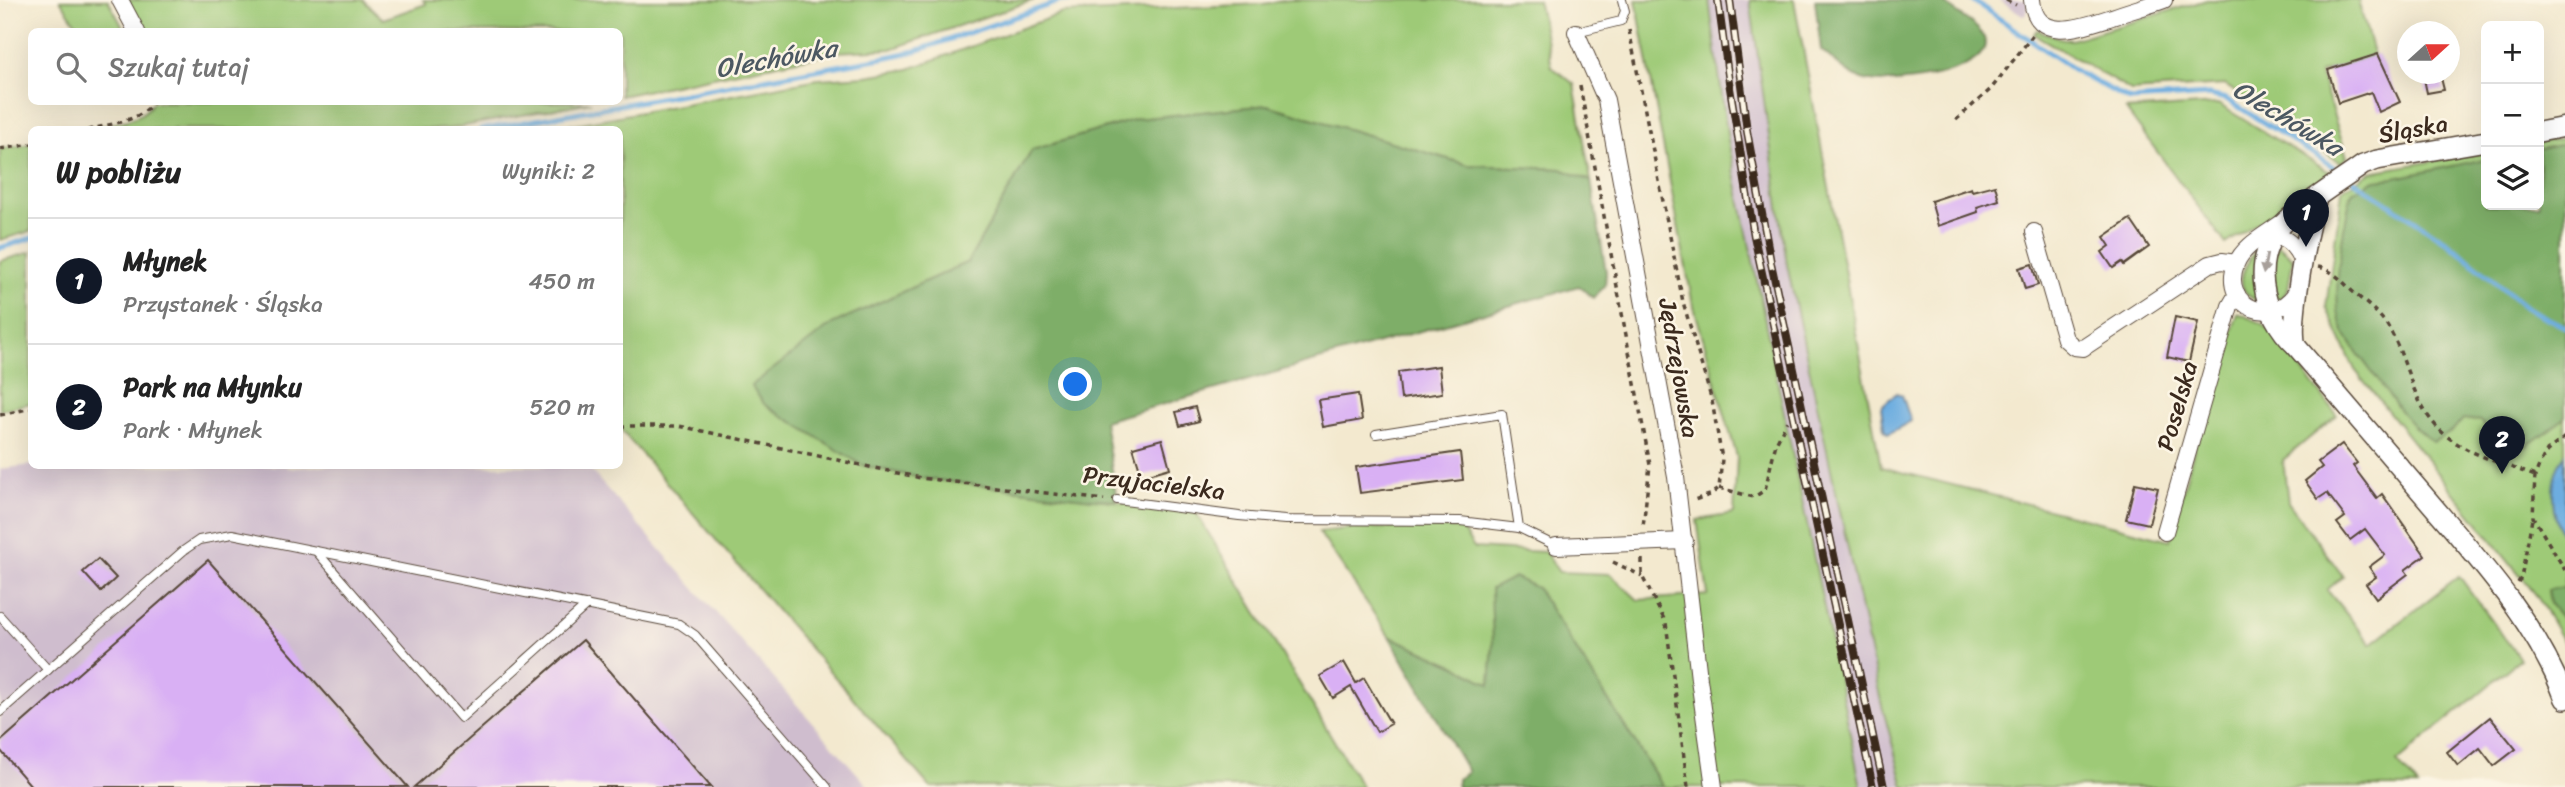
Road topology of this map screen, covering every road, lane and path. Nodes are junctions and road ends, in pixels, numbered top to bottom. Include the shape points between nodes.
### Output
1 (120, 0) edge
2 (1622, 0) edge
3 (2164, 0) edge
4 (2033, 6) edge
5 (1625, 11) junction
6 (135, 28) edge
7 (1576, 32) joint
8 (2021, 52) dead end
9 (1579, 74) dead end
10 (151, 105) edge
11 (1956, 120) dead end
12 (103, 126) edge
13 (2565, 127) edge
14 (2544, 131) edge
15 (2481, 142) edge
16 (28, 145) edge
17 (0, 149) edge
18 (2317, 198) junction
19 (2275, 230) junction
20 (2034, 232) dead end
21 (2236, 263) junction
22 (2302, 274) junction
23 (2237, 294) junction
24 (2270, 312) junction
25 (2296, 346) junction
26 (28, 409) edge
27 (0, 415) edge
28 (1787, 421) dead end
29 (623, 426) edge
30 (1376, 434) dead end
31 (2565, 437) edge
32 (2535, 476) junction
33 (1719, 488) junction
34 (1116, 500) joint
35 (1680, 505) junction
36 (2533, 517) junction
37 (1519, 528) junction
38 (2165, 532) dead end
39 (1685, 541) junction
40 (1642, 544) junction
41 (1556, 546) joint
42 (316, 551) junction
43 (2565, 570) edge
44 (2508, 598) junction
45 (587, 605) junction
46 (0, 615) edge
47 (48, 670) junction
48 (2565, 699) edge
49 (0, 712) edge
50 (827, 787) edge
51 (1688, 787) edge
52 (1714, 787) edge

1 - 6 street
2 - 5 lane
3 - 4 street via 2067,29 2042,22
5 - 7 lane, Jędrzejowska via 1617,23
5 - 33 path via 1683,302 1712,401 1722,459
7 - 35 street, Jędrzejowska via 1606,100
8 - 11 path via 1983,97
9 - 40 path via 1650,465
10 - 12 path via 129,119
13 - 14 street
15 - 18 street, Śląska via 2377,160
16 - 17 path
18 - 19 street, Śląska
18 - 22 street
19 - 21 street via 2247,248
19 - 22 street via 2298,251
19 -> 24 street via 2263,278
20 - 21 street via 2065,339 2074,347 2083,348 2210,264
21 - 23 street
22 - 24 street via 2295,295
22 - 25 street via 2293,330
22 - 32 path via 2325,269 2334,274 2382,320 2424,411 2437,428 2454,442
23 - 24 street via 2247,306
23 - 38 street, Poselska
24 - 25 street
25 - 44 street
26 - 27 path
28 - 33 path via 1776,443 1765,490 1754,497
29 - 34 path, Przyjacielska via 679,426 920,478
30 - 37 lane via 1502,414
31 - 32 path via 2547,451
32 - 36 path
33 - 35 path
34 - 37 lane, Przyjacielska via 1285,520 1460,521
35 - 39 street, Jędrzejowska
36 - 43 path
36 - 44 path via 2521,578
37 - 41 lane, Przyjacielska
39 - 40 street, Przyjacielska
39 - 52 street, Jędrzejowska
40 - 41 street, Przyjacielska
40 - 51 path via 1642,576 1666,623
42 - 45 lane
42 - 45 lane via 461,718
42 - 47 lane via 232,534 199,540
44 - 48 street via 2557,677
45 - 50 lane via 679,624 695,635
46 - 47 lane
47 - 49 lane

